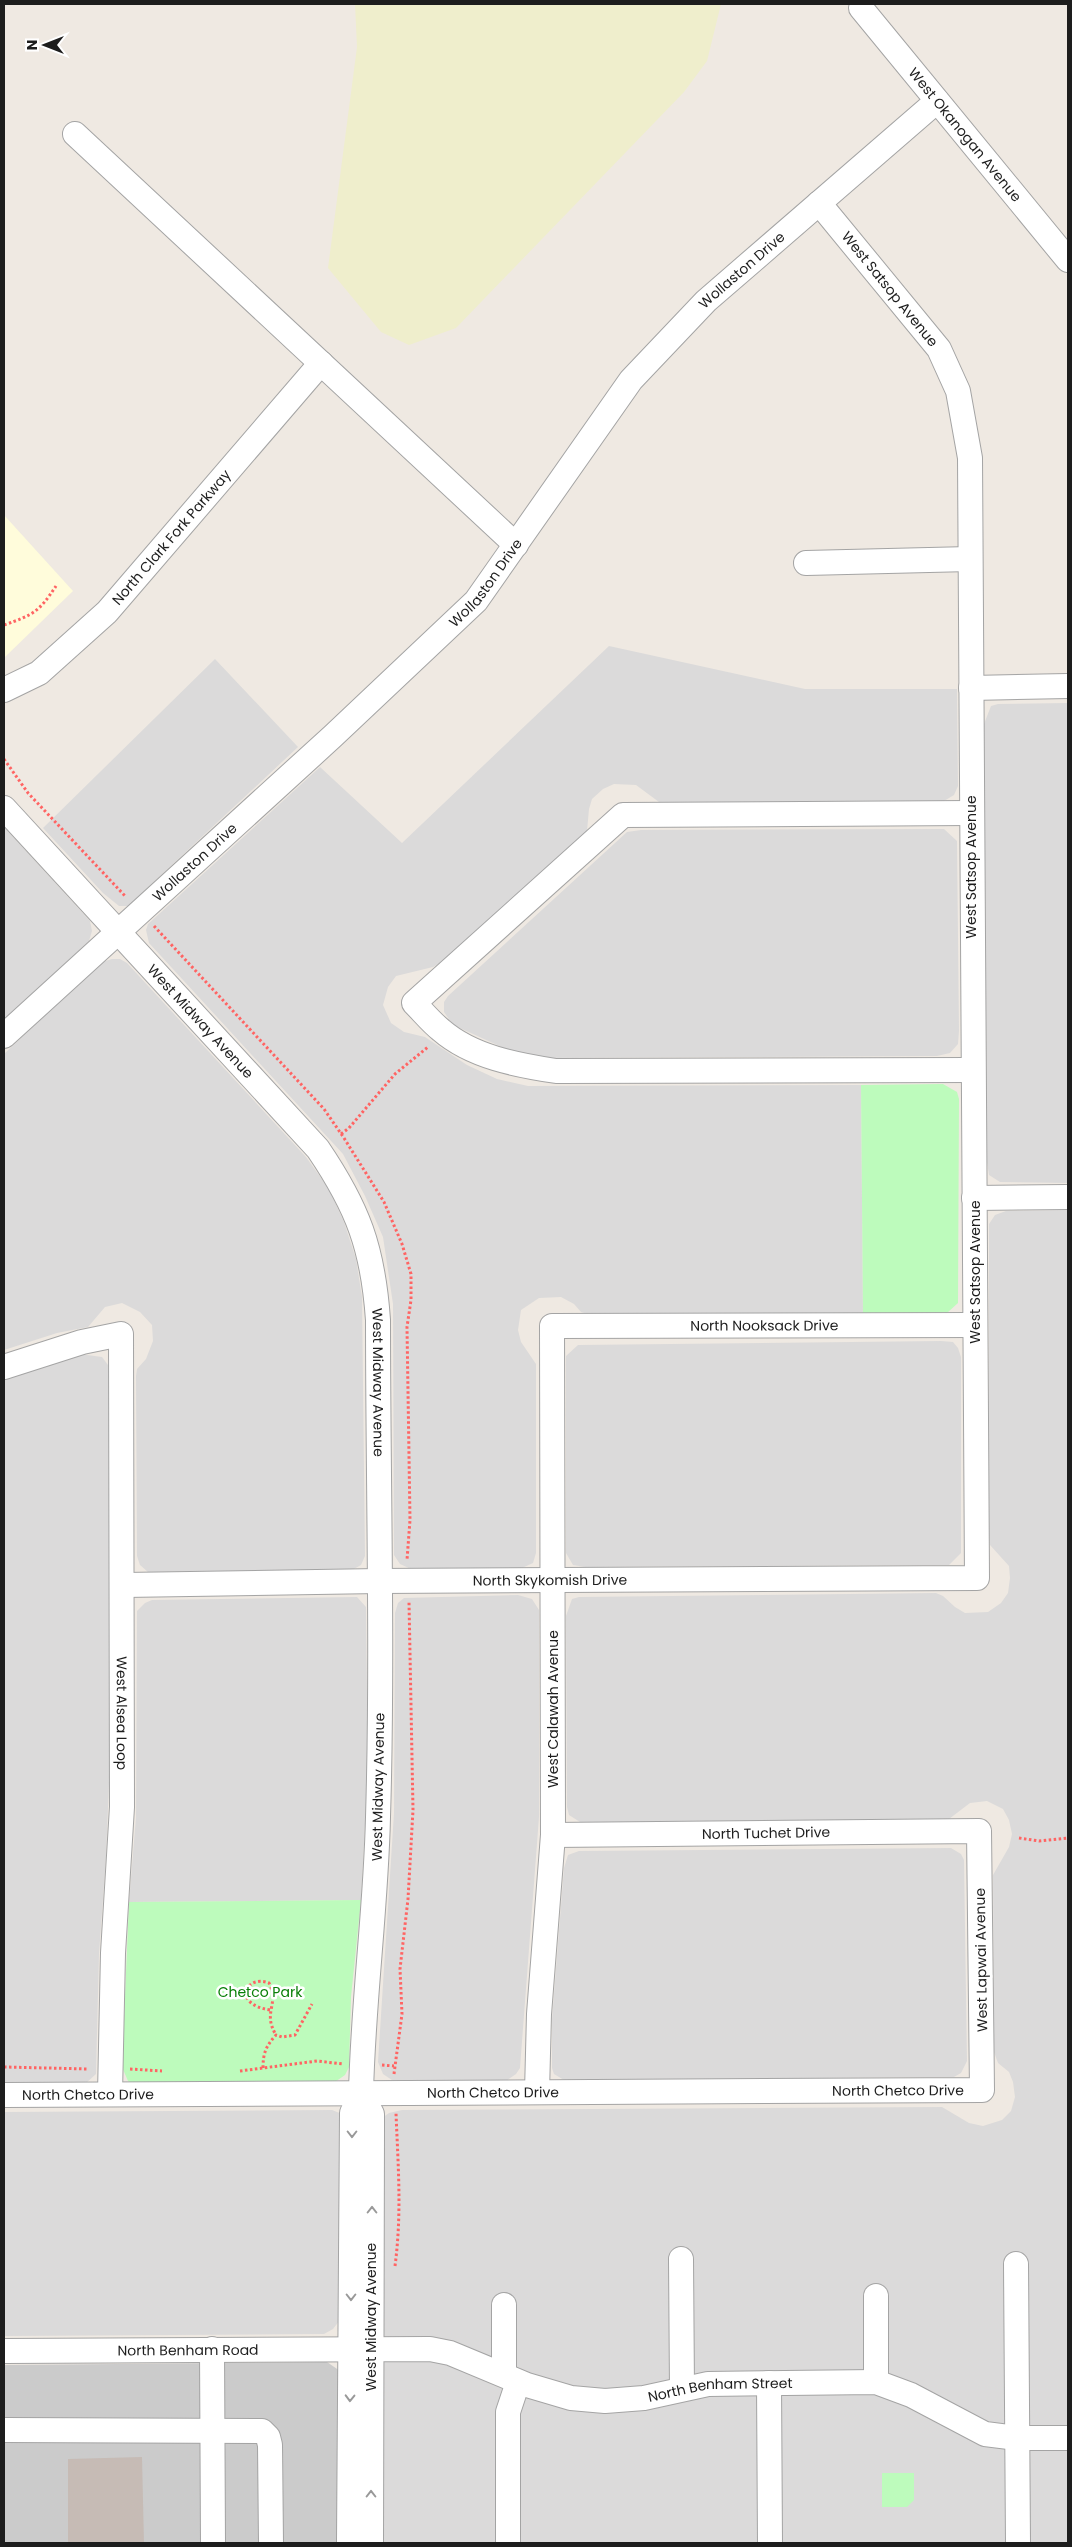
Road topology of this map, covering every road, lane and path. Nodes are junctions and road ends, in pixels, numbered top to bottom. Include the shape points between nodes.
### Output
1 (861, 8) dead end
2 (937, 101) junction
3 (75, 134) dead end
4 (819, 203) junction
5 (1068, 260) edge
6 (321, 363) junction
7 (516, 545) junction
8 (970, 559) junction
9 (806, 563) dead end
10 (56, 586) dead end
11 (4, 625) edge
12 (1068, 686) edge
13 (970, 688) junction
14 (4, 690) edge
15 (4, 808) edge
16 (971, 813) junction
17 (118, 931) junction
18 (4, 1036) edge
19 (428, 1047) dead end
20 (973, 1070) junction
21 (341, 1134) dead end
22 (1068, 1197) edge
23 (974, 1198) junction
24 (975, 1325) junction
25 (552, 1326) joint
26 (4, 1367) edge
27 (977, 1578) joint
28 (553, 1580) junction
29 (379, 1581) junction
30 (124, 1585) junction
31 (979, 1831) joint
32 (553, 1835) junction
33 (1019, 1838) dead end
34 (1068, 1838) edge
35 (312, 2004) dead end
36 (270, 2010) junction
37 (276, 2035) junction
38 (362, 2064) junction
39 (394, 2066) dead end
40 (4, 2067) edge
41 (264, 2068) junction
42 (110, 2069) junction
43 (236, 2071) dead end
44 (167, 2072) dead end
45 (982, 2090) joint
46 (537, 2092) junction
47 (361, 2093) junction
48 (110, 2094) junction
49 (4, 2095) edge
50 (681, 2259) dead end
51 (1016, 2264) dead end
52 (876, 2296) dead end
53 (504, 2305) dead end
54 (212, 2349) junction
55 (361, 2349) junction
56 (4, 2351) edge
57 (511, 2378) junction
58 (876, 2382) junction
59 (768, 2383) junction
60 (682, 2389) junction
61 (4, 2430) edge
62 (212, 2430) junction
63 (1017, 2438) junction
64 (1068, 2438) edge
65 (213, 2543) edge
66 (271, 2543) edge
67 (348, 2543) edge
68 (371, 2543) edge
69 (508, 2543) edge
70 (770, 2543) edge
71 (1018, 2543) edge

1 - 2 street, West Okanogan Avenue
2 - 4 street, Wollaston Drive
2 - 5 street, West Okanogan Avenue
3 - 6 street
4 - 7 street, Wollaston Drive via 706,301 631,380
4 - 8 street, West Satsop Avenue via 939,349 958,391 970,458
6 - 7 street
6 - 14 street, North Clark Fork Parkway via 107,612 39,673
7 - 17 street, Wollaston Drive via 476,601
8 - 9 street
8 - 13 street, West Satsop Avenue
10 - 11 path via 43,607 27,618
12 - 13 street
13 - 16 street, West Satsop Avenue
15 - 17 street, West Midway Avenue
16 - 20 street, West Satsop Avenue
16 - 20 street via 624,815 414,1003 442,1031 462,1044 520,1066 556,1071
17 - 18 street, Wollaston Drive
17 - 29 street, West Midway Avenue via 318,1149 357,1215 375,1283 378,1320
19 - 21 path via 394,1074
20 - 23 street, West Satsop Avenue
22 - 23 street
23 - 24 street, West Satsop Avenue
24 - 25 street, North Nooksack Drive
24 - 27 street, West Satsop Avenue
25 - 28 street, West Calawah Avenue
26 - 30 street, West Alsea Loop via 82,1342 121,1334
27 - 28 street, North Skykomish Drive
28 - 29 street, North Skykomish Drive
28 - 32 street, West Calawah Avenue
29 - 30 street, North Skykomish Drive
29 - 38 street, West Midway Avenue via 378,1820
30 - 42 street, West Alsea Loop via 122,1807
31 - 32 street, North Tuchet Drive
31 - 45 street, West Lapwai Avenue
32 - 46 street, West Calawah Avenue via 539,2014
33 - 34 path via 1039,1841
35 - 37 path via 295,2035
36 - 36 path via 274,1998 270,1983 254,1982 249,1986 247,1997 251,2005
36 - 37 path via 270,2022
37 - 41 path via 267,2045
38 - 39 path
38 - 41 path via 317,2061
38 - 47 street, West Midway Avenue
40 - 42 path
41 - 43 path
42 - 44 path
42 - 48 street, West Alsea Loop
45 - 46 street, North Chetco Drive
46 - 47 street, North Chetco Drive
47 - 48 street, North Chetco Drive
47 - 55 street, West Midway Avenue via 372,2114
48 - 49 street, North Chetco Drive
50 - 60 street
51 - 63 street
52 - 58 street
53 - 57 street
54 - 55 street, North Benham Road
54 - 56 street, North Benham Road
54 - 62 street
55 - 57 street, North Benham Street via 430,2349 450,2353
55 -> 67 street, West Midway Avenue
68 -> 55 street, West Midway Avenue
57 - 60 street, North Benham Street via 571,2398 605,2401 644,2398
57 - 69 street
58 - 59 street, North Benham Street
58 - 63 street, North Benham Street via 911,2395 985,2434
59 - 60 street, North Benham Street via 708,2384
59 - 70 street
61 - 62 street
62 - 65 street
62 - 66 street via 262,2431 268,2437
63 - 64 street, North Benham Street
63 - 71 street

